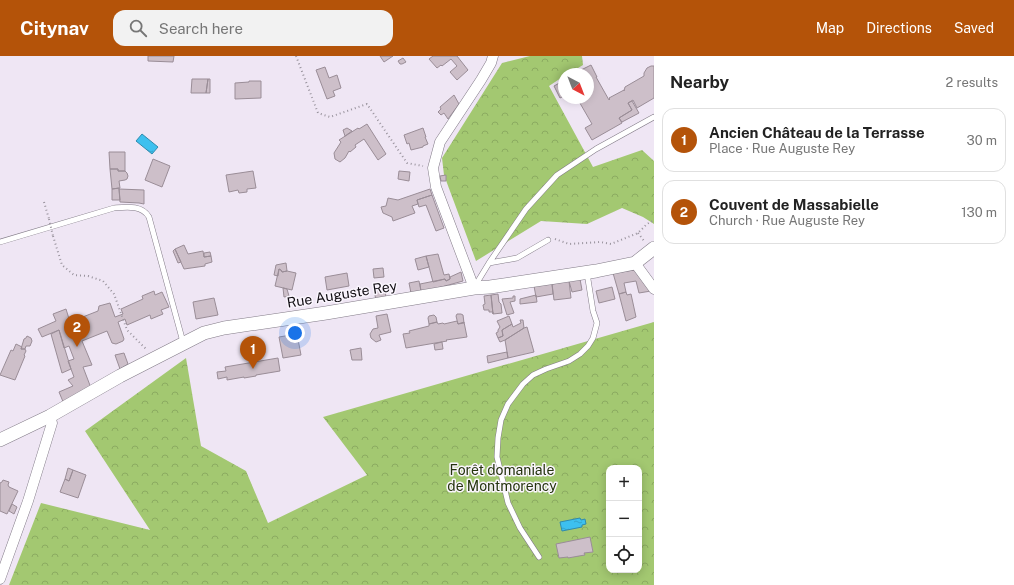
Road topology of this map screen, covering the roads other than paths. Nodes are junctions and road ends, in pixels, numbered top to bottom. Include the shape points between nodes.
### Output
1 (493, 56) edge
2 (654, 117) edge
3 (548, 240) road end
4 (0, 242) edge
5 (649, 244) edge
6 (489, 263) junction
7 (635, 263) junction
8 (587, 272) junction
9 (474, 288) junction
10 (654, 289) edge
11 (183, 343) junction
12 (50, 416) junction
13 (0, 440) edge
14 (539, 557) dead end
15 (0, 579) edge

1 - 9 street via 481,80 440,142 433,168 436,187
2 - 6 lane via 596,148 558,175 526,209
3 - 6 lane via 517,258
4 - 11 lane via 114,208 126,206 144,211 149,217
5 - 7 street, Rue Auguste Rey
6 - 9 lane
7 - 8 street, Rue Auguste Rey
7 - 10 street
8 - 9 street, Rue Auguste Rey
8 - 14 lane via 596,322 593,338 580,354 569,361 533,375 508,404 501,420 497,456 508,503 520,528
9 - 11 street, Rue Auguste Rey via 224,328 204,333
11 - 12 street, Rue Auguste Rey
12 - 13 street, Rue Auguste Rey
12 - 15 street via 52,423

